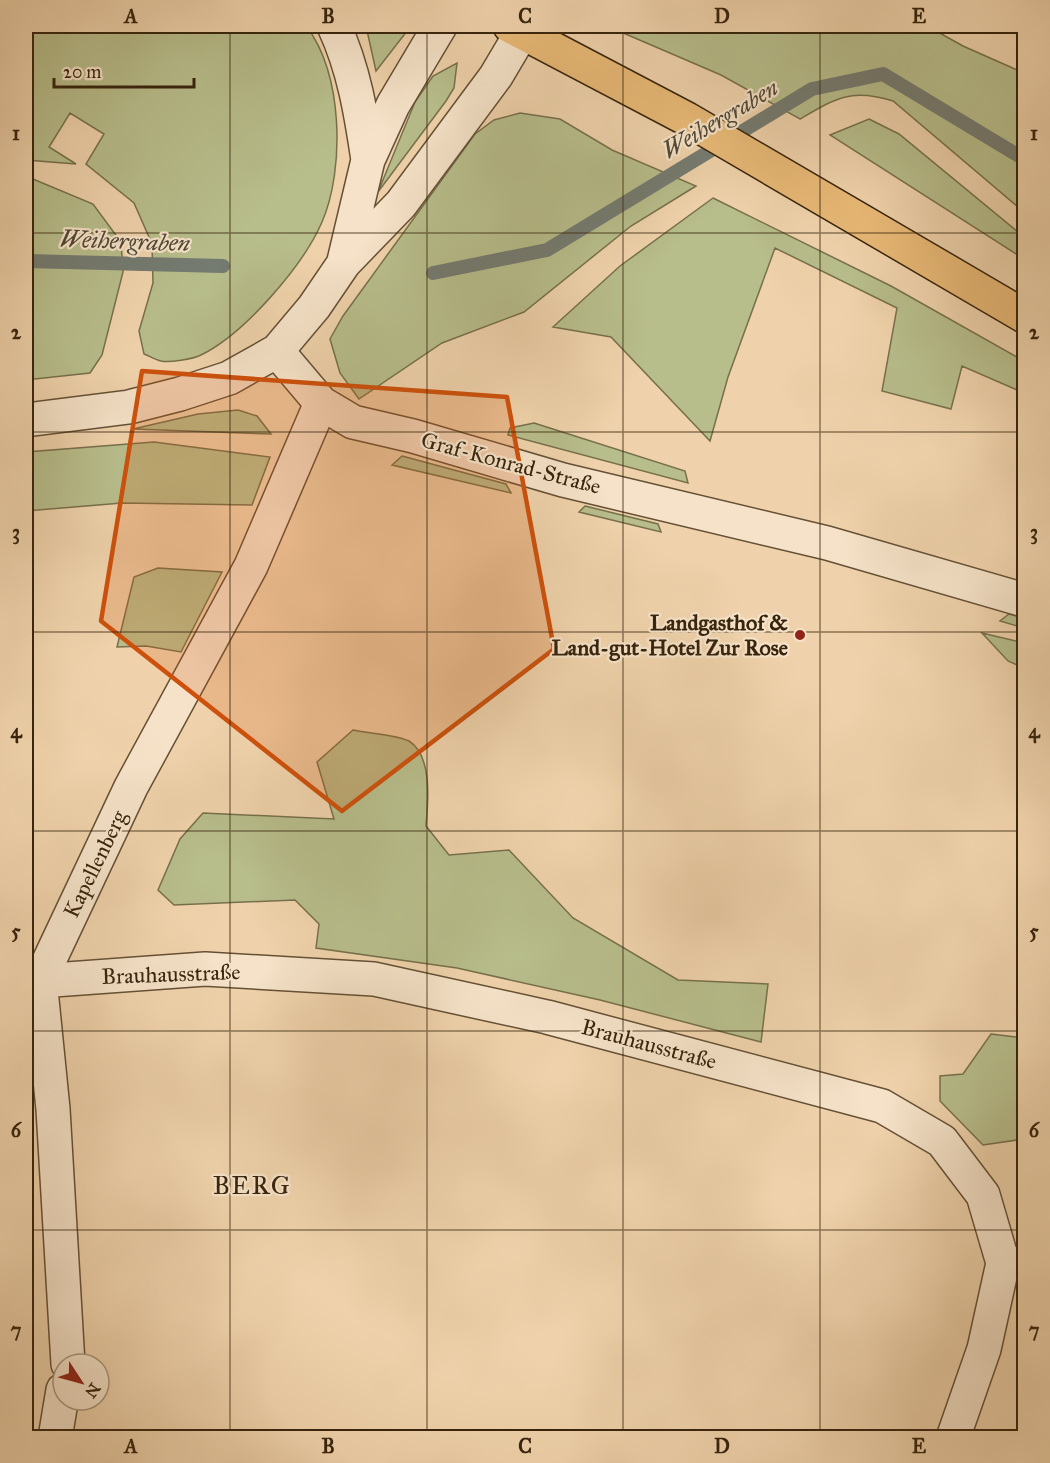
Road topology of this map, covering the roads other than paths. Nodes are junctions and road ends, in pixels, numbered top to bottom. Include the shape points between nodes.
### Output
1 (334, 26) edge
2 (440, 26) edge
3 (516, 29) edge
4 (368, 160) junction
5 (344, 263) junction
6 (1024, 316) edge
7 (277, 351) junction
8 (321, 403) junction
9 (26, 420) edge
10 (1024, 600) edge
11 (32, 981) edge
12 (1014, 1264) edge
13 (67, 1352) edge
14 (59, 1412) edge
15 (55, 1437) edge
16 (953, 1437) edge

1 - 4 street via 346,51 359,99
2 - 4 street via 393,105
3 - 5 street via 496,76 401,204
3 - 6 main road via 687,119
4 - 5 street
5 - 7 street
7 - 8 street, Graf-Konrad-Straße
7 - 9 street via 229,378 180,394 129,407
8 - 10 street, Graf-Konrad-Straße via 353,422 563,480 827,543
8 - 11 street, Kapellenberg via 251,566
11 - 12 street, Brauhausstraße via 205,969 374,978 547,1017 882,1106 942,1141 983,1195
11 - 13 street via 53,1109
12 - 16 street, Brauhausstraße
14 - 15 street

